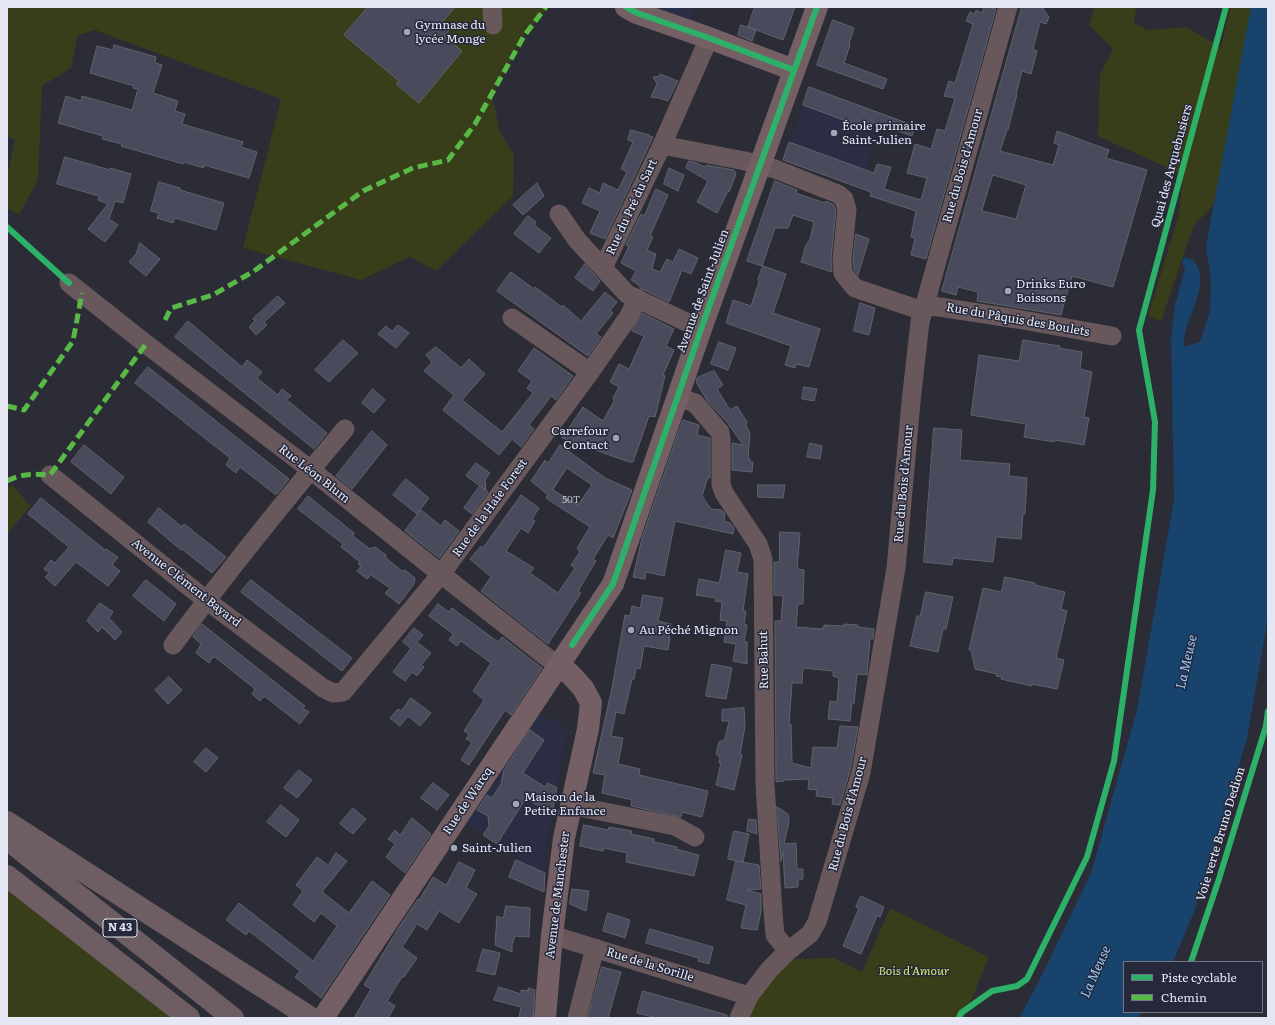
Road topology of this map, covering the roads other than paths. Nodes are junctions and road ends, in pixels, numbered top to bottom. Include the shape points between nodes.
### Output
1 (626, 7) edge
2 (817, 7) edge
3 (1008, 7) edge
4 (709, 38) junction
5 (794, 70) junction
6 (662, 145) junction
7 (760, 166) junction
8 (559, 214) dead end
9 (603, 268) junction
10 (69, 283) dead end
11 (637, 298) junction
12 (924, 309) junction
13 (512, 318) dead end
14 (701, 329) junction
15 (1112, 336) dead end
16 (590, 372) junction
17 (678, 397) junction
18 (346, 428) dead end
19 (310, 470) junction
20 (50, 475) dead end
21 (441, 574) junction
22 (613, 584) joint
23 (206, 600) junction
24 (173, 645) dead end
25 (558, 666) junction
26 (323, 688) joint
27 (570, 805) junction
28 (7, 822) edge
29 (695, 837) dead end
30 (7, 839) edge
31 (7, 876) edge
32 (552, 935) junction
33 (595, 948) junction
34 (788, 951) junction
35 (748, 996) junction
36 (189, 1018) edge
37 (233, 1018) edge
38 (311, 1018) edge
39 (324, 1018) edge
40 (545, 1018) edge
41 (577, 1018) edge
42 (739, 1018) edge

1 - 4 main road
2 - 5 main road, Avenue de Saint-Julien
3 - 12 street, Rue du Bois d'Amour
4 - 5 main road
4 - 6 street, Rue du Pré du Sart
5 - 7 main road, Avenue de Saint-Julien
6 - 7 street
6 - 9 street, Rue du Pré du Sart
7 - 12 street, Rue du Pâquis des Boulets via 775,169 838,194 844,199 847,210 843,273 855,288 912,308
7 - 14 main road, Avenue de Saint-Julien
8 - 9 street, Rue du Pré du Sart via 577,240
9 - 11 street, Rue du Pré du Sart via 627,294
10 - 19 street, Rue Léon Blum
11 - 14 street, Rue du Pré du Sart
11 - 16 street, Rue de la Haie Forest via 629,316
12 - 15 street, Rue du Pâquis des Boulets via 941,307
12 - 34 street, Rue du Bois d'Amour via 920,322 911,402 896,568 861,773 817,922 810,934
13 - 16 street
14 - 17 main road, Avenue de Saint-Julien
16 - 21 street, Rue de la Haie Forest
17 - 22 main road, Avenue de Saint-Julien
17 - 34 street, Rue Bahut via 695,403 720,432 721,484 724,494 758,544 763,559 766,784 773,912 775,935
18 - 19 street
19 - 21 street, Rue Léon Blum
19 - 23 street
20 - 23 street, Avenue Clément Bayard
21 - 25 street, Rue Léon Blum
21 - 26 street, Rue de la Haie Forest via 342,692 333,693
22 - 25 main road, Rue de Warcq
23 - 24 street
23 - 26 street, Avenue Clément Bayard
25 - 27 main road, Avenue de Manchester via 584,688 591,702 588,729
25 - 39 main road, Rue de Warcq
27 - 29 street via 675,826
27 - 32 main road, Avenue de Manchester
28 - 38 highway
30 - 37 highway, N 43
31 - 36 highway, N 43
32 - 33 street, Rue de la Sorille
32 - 40 main road, Avenue de Manchester
33 - 35 street, Rue de la Sorille
33 - 41 street
34 - 35 street, Rue du Bois d'Amour via 768,970
35 - 42 street, Rue du Bois d'Amour

